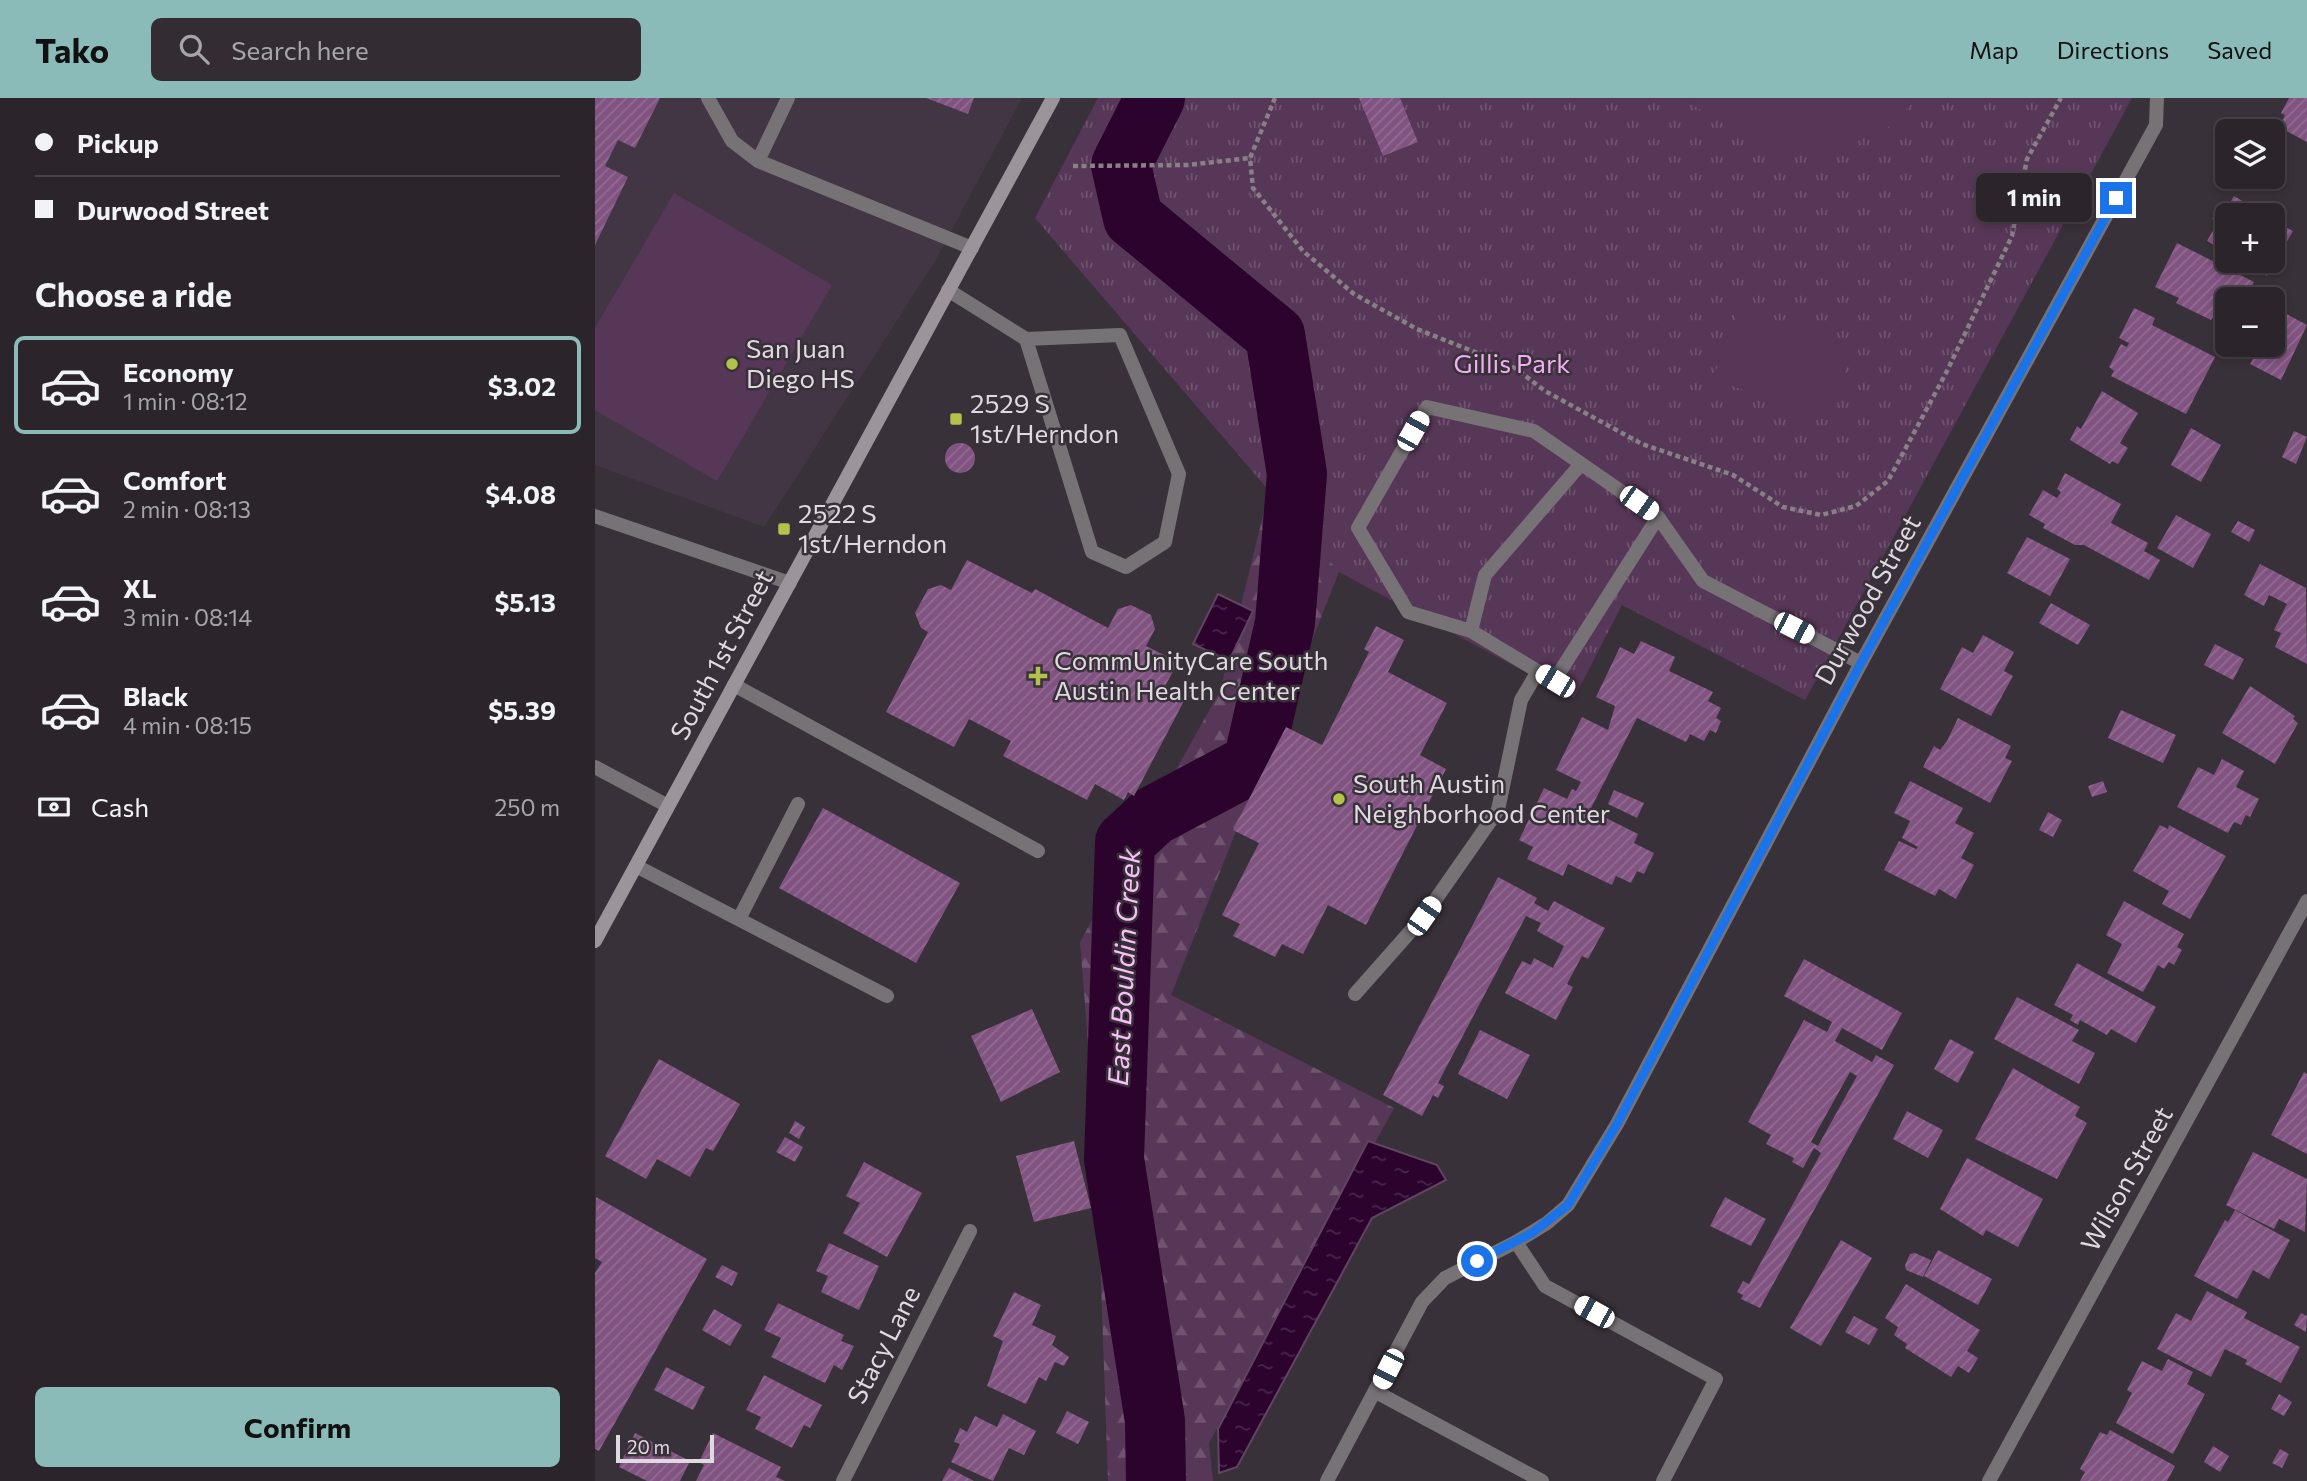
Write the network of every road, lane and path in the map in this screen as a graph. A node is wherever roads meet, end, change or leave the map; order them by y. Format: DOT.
graph roads {
  1 [pos="708,98"];
  2 [pos="788,98"];
  3 [pos="1053,98"];
  4 [pos="1275,98"];
  5 [pos="2061,98"];
  6 [pos="2157,98"];
  7 [pos="1249,158"];
  8 [pos="758,161"];
  9 [pos="1073,166"];
  10 [pos="972,248"];
  11 [pos="949,290"];
  12 [pos="1027,339"];
  13 [pos="1581,464"];
  14 [pos="595,516"];
  15 [pos="1658,517"];
  16 [pos="790,583"];
  17 [pos="1471,631"];
  18 [pos="1861,663"];
  19 [pos="1538,671"];
  20 [pos="734,685"];
  21 [pos="595,767"];
  22 [pos="798,804"];
  23 [pos="668,806"];
  24 [pos="1038,851"];
  25 [pos="636,866"];
  26 [pos="2307,901"];
  27 [pos="739,919"];
  28 [pos="595,941"];
  29 [pos="1355,994"];
  30 [pos="887,996"];
  31 [pos="970,1231"];
  32 [pos="1516,1242"];
  33 [pos="1376,1392"];
  34 [pos="843,1481"];
  35 [pos="1327,1481"];
  36 [pos="1542,1481"];
  37 [pos="1663,1481"];
  38 [pos="1989,1481"];
  1 -- 8 [label="street"];
  2 -- 8 [label="street"];
  3 -- 10 [label="main road, South 1st Street"];
  4 -- 7 [label="path"];
  5 -- 7 [label="path"];
  6 -- 18 [label="street, Durwood Street"];
  7 -- 9 [label="path"];
  8 -- 10 [label="street"];
  10 -- 11 [label="main road, South 1st Street"];
  11 -- 12 [label="street"];
  11 -- 16 [label="main road, South 1st Street"];
  12 -- 12 [label="street"];
  13 -- 15 [label="street"];
  13 -- 17 [label="street"];
  13 -- 17 [label="street"];
  14 -- 16 [label="street"];
  15 -- 18 [label="street"];
  15 -- 19 [label="street"];
  16 -- 20 [label="main road, South 1st Street"];
  17 -- 19 [label="street"];
  18 -- 32 [label="street, Durwood Street"];
  19 -- 29 [label="street"];
  20 -- 23 [label="main road, South 1st Street"];
  20 -- 24 [label="street"];
  21 -- 23 [label="street"];
  22 -- 27 [label="street"];
  23 -- 25 [label="main road, South 1st Street"];
  25 -- 27 [label="street"];
  25 -- 28 [label="main road, South 1st Street"];
  26 -- 38 [label="street, Wilson Street"];
  27 -- 30 [label="street"];
  31 -- 34 [label="street, Stacy Lane"];
  32 -- 33 [label="street, Durwood Street"];
  32 -- 37 [label="street"];
  33 -- 35 [label="street, Durwood Street"];
  33 -- 36 [label="street"];
}
